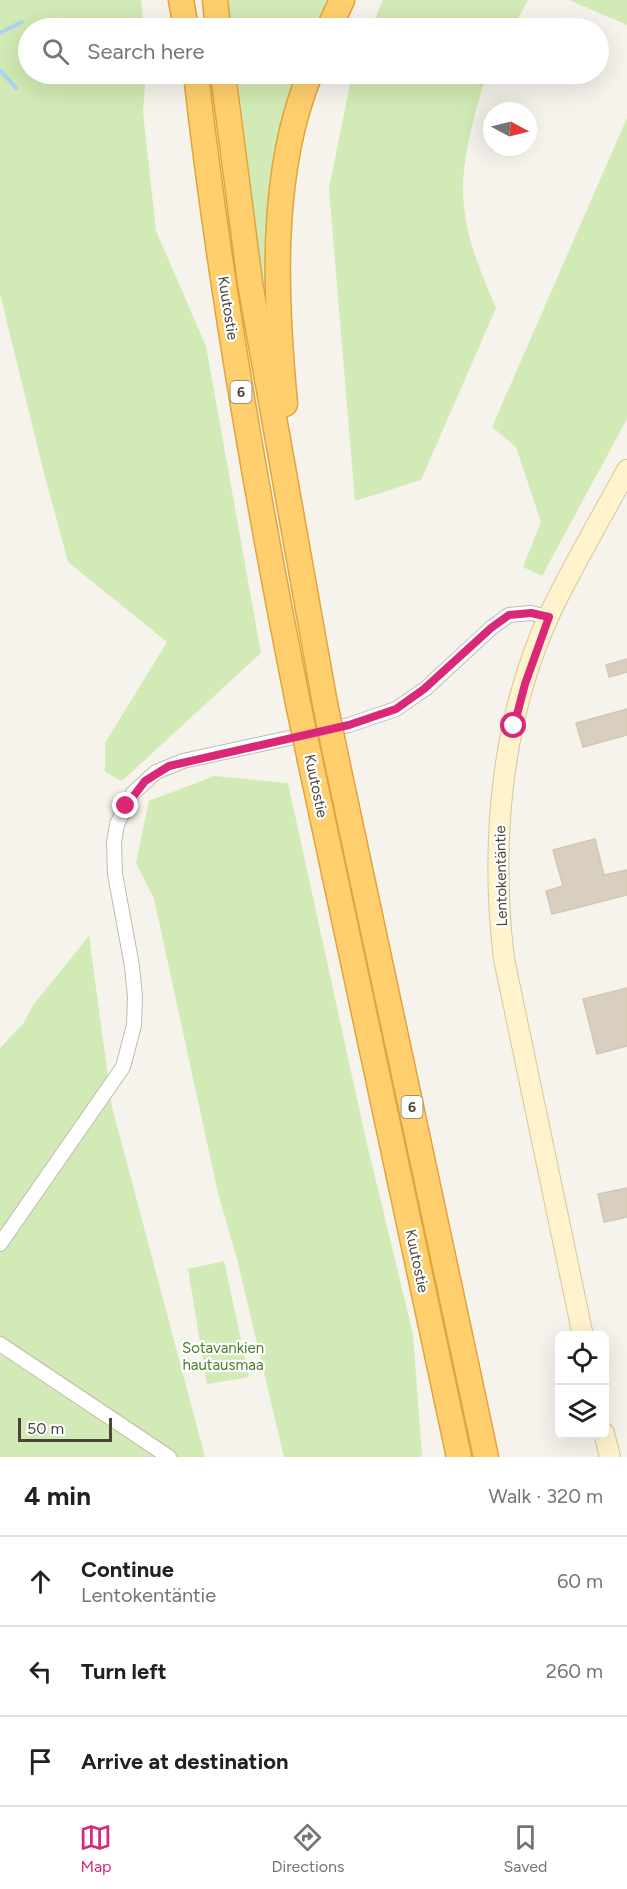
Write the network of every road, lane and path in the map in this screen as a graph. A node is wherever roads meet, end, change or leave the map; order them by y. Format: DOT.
graph roads {
  1 [pos="181,0"];
  2 [pos="188,0"];
  3 [pos="215,0"];
  4 [pos="342,0"];
  5 [pos="184,18"];
  6 [pos="190,18"];
  7 [pos="217,18"];
  8 [pos="334,18"];
  9 [pos="196,84"];
  10 [pos="224,84"];
  11 [pos="307,84"];
  12 [pos="627,470"];
  13 [pos="549,617"];
  14 [pos="325,704"];
  15 [pos="0,1244"];
  16 [pos="582,1331"];
  17 [pos="0,1344"];
  18 [pos="606,1439"];
  19 [pos="169,1457"];
  20 [pos="459,1457"];
  21 [pos="486,1457"];
  22 [pos="610,1457"];
  1 -- 5 [label="highway"];
  2 -- 6 [label="highway"];
  3 -- 7 [label="highway"];
  4 -- 8 [label="highway"];
  9 -- 20 [label="highway, Kuutostie / 6, bridge"];
  10 -- 14 [label="highway, Kuutostie / 6"];
  11 -- 14 [label="highway"];
  12 -- 13 [label="street, Lentokentäntie"];
  13 -- 15 [label="street"];
  13 -- 16 [label="street, Lentokentäntie"];
  14 -- 21 [label="highway, Kuutostie / 6, bridge"];
  17 -- 19 [label="street"];
  18 -- 22 [label="street"];
}
